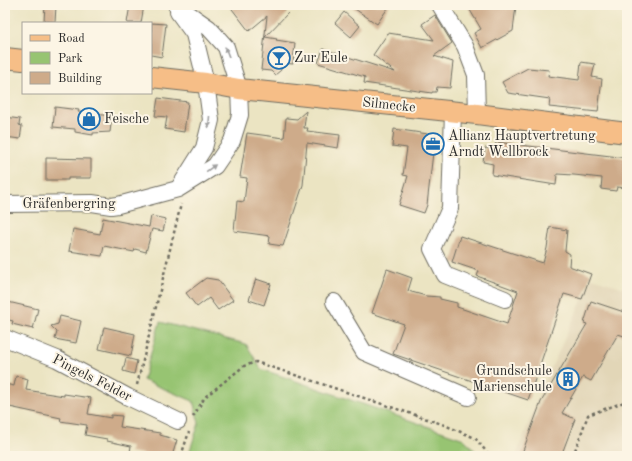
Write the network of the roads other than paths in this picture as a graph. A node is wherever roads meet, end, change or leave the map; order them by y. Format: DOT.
graph roads {
  1 [pos="175,5"];
  2 [pos="440,5"];
  3 [pos="5,58"];
  4 [pos="22,60"];
  5 [pos="152,77"];
  6 [pos="206,83"];
  7 [pos="239,89"];
  8 [pos="452,111"];
  9 [pos="477,114"];
  10 [pos="627,133"];
  11 [pos="178,189"];
  12 [pos="5,204"];
  13 [pos="505,299"];
  14 [pos="334,302"];
  15 [pos="5,338"];
  16 [pos="468,397"];
  17 [pos="185,421"];
  1 -- 6 [label="street"];
  7 -- 1 [label="street, Gräfenbergring, one-way"];
  2 -- 9 [label="street"];
  3 -- 4 [label="main road"];
  5 -- 6 [label="main road, Silmecke"];
  6 -- 7 [label="main road, Silmecke"];
  6 -- 11 [label="street, one-way"];
  7 -- 8 [label="main road, Silmecke"];
  11 -- 7 [label="street, Gräfenbergring, one-way"];
  8 -- 9 [label="main road, Silmecke"];
  8 -- 13 [label="street"];
  9 -- 10 [label="main road, Silmecke"];
  11 -- 12 [label="street, Gräfenbergring"];
  14 -- 16 [label="street"];
  15 -- 17 [label="street, Pingels Felder"];
}
